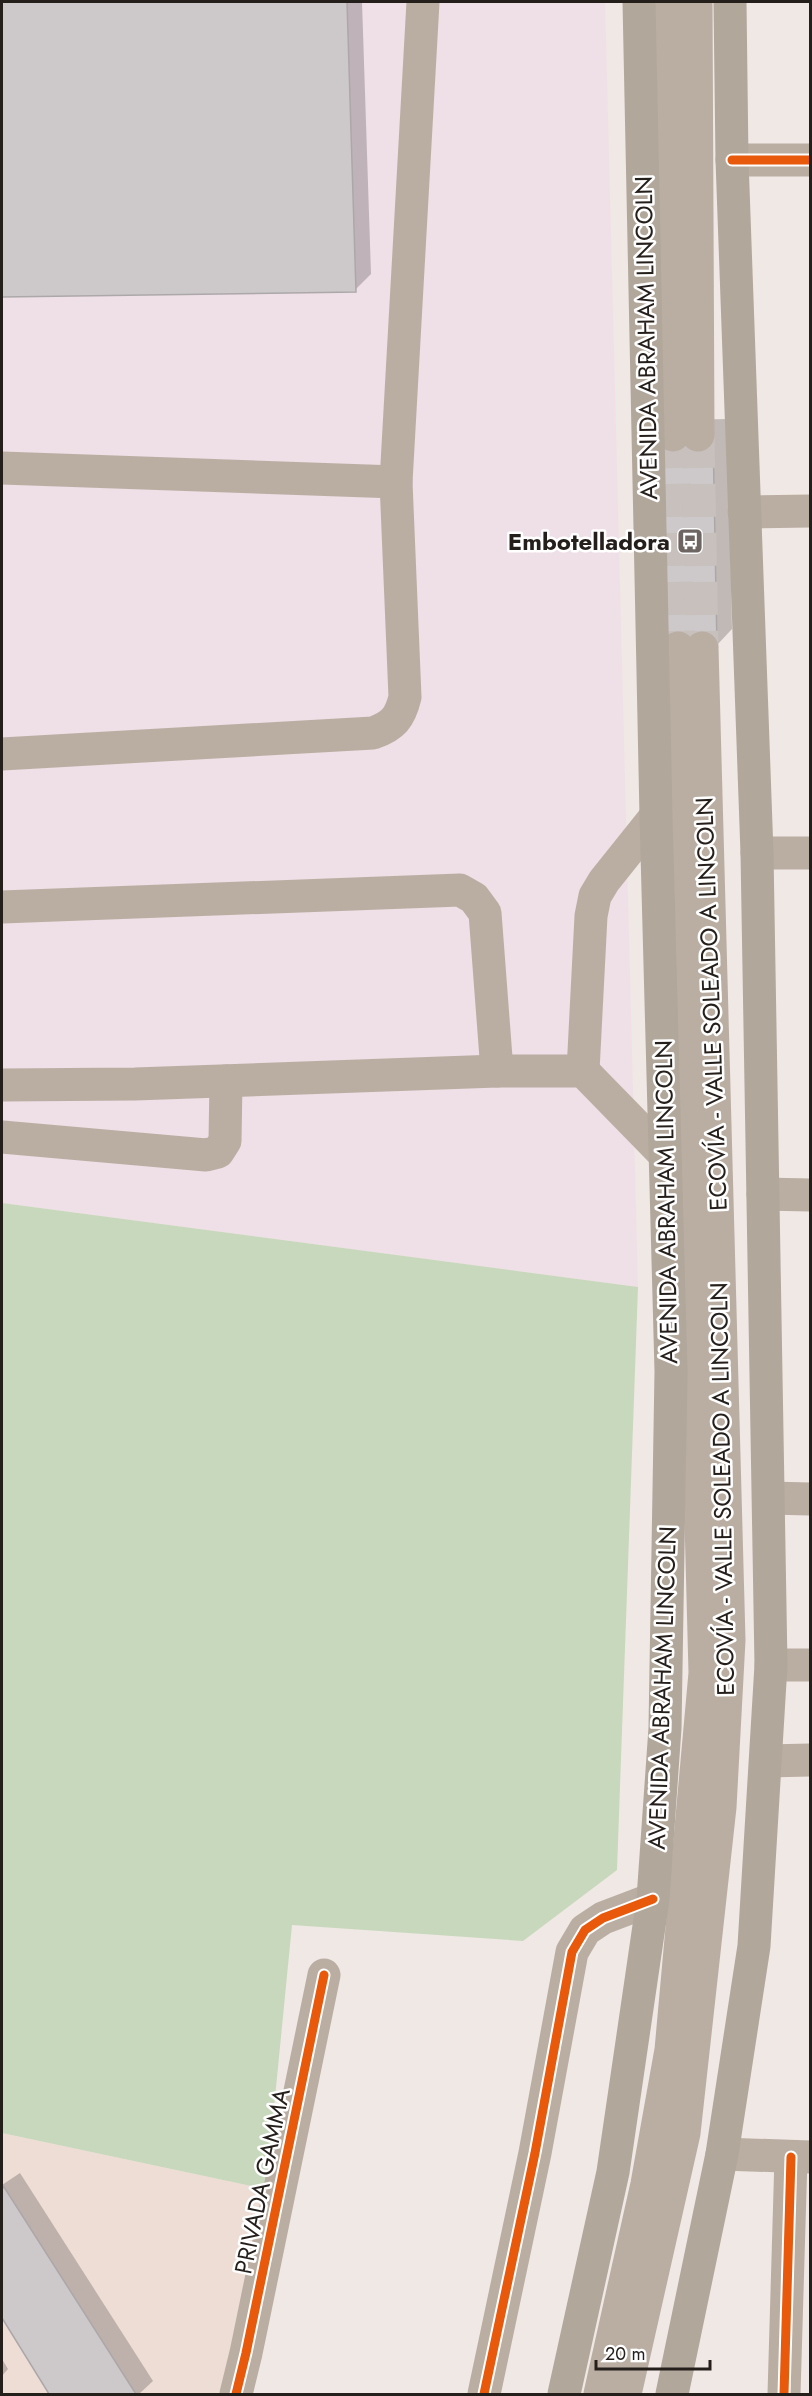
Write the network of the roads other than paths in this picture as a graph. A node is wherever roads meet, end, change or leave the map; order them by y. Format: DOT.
graph roads {
  1 [pos="423,2"];
  2 [pos="639,2"];
  3 [pos="664,2"];
  4 [pos="696,2"];
  5 [pos="730,2"];
  6 [pos="732,160"];
  7 [pos="810,160"];
  8 [pos="2,468"];
  9 [pos="396,482"];
  10 [pos="810,510"];
  11 [pos="744,512"];
  12 [pos="2,754"];
  13 [pos="656,816"];
  14 [pos="757,853"];
  15 [pos="810,853"];
  16 [pos="2,907"];
  17 [pos="497,1071"];
  18 [pos="583,1071"];
  19 [pos="226,1081"];
  20 [pos="2,1085"];
  21 [pos="2,1137"];
  22 [pos="666,1156"];
  23 [pos="763,1194"];
  24 [pos="810,1195"];
  25 [pos="769,1498"];
  26 [pos="810,1499"];
  27 [pos="771,1665"];
  28 [pos="810,1665"];
  29 [pos="810,1760"];
  30 [pos="766,1761"];
  31 [pos="653,1899"];
  32 [pos="324,1975"];
  33 [pos="722,2154"];
  34 [pos="801,2157"];
  35 [pos="236,2394"];
  36 [pos="484,2394"];
  37 [pos="564,2394"];
  38 [pos="600,2394"];
  39 [pos="625,2394"];
  40 [pos="672,2394"];
  41 [pos="784,2394"];
  1 -- 9 [label="street"];
  2 -- 13 [label="main road, AVENIDA ABRAHAM LINCOLN"];
  3 -- 4 [label="street"];
  5 -- 6 [label="main road"];
  6 -- 7 [label="street"];
  6 -- 11 [label="main road"];
  8 -- 9 [label="street"];
  9 -- 12 [label="street"];
  10 -- 11 [label="street"];
  11 -- 14 [label="main road"];
  13 -- 18 [label="street"];
  13 -- 22 [label="main road, AVENIDA ABRAHAM LINCOLN"];
  14 -- 15 [label="street"];
  14 -- 23 [label="main road"];
  16 -- 17 [label="street"];
  17 -- 18 [label="street"];
  17 -- 19 [label="street"];
  18 -- 22 [label="street"];
  19 -- 20 [label="street"];
  19 -- 21 [label="street"];
  22 -- 31 [label="main road, AVENIDA ABRAHAM LINCOLN"];
  23 -- 24 [label="street"];
  23 -- 25 [label="main road"];
  25 -- 26 [label="street"];
  25 -- 27 [label="main road"];
  27 -- 28 [label="street"];
  27 -- 30 [label="main road"];
  29 -- 30 [label="street"];
  30 -- 33 [label="main road"];
  31 -- 36 [label="street"];
  31 -- 37 [label="main road, AVENIDA ABRAHAM LINCOLN"];
  32 -- 35 [label="street, PRIVADA GAMMA"];
  33 -- 34 [label="street"];
  33 -- 40 [label="main road"];
  34 -- 41 [label="street"];
  38 -- 39 [label="street, ECOVÍA - VALLE SOLEADO A LINCOLN"];
}
